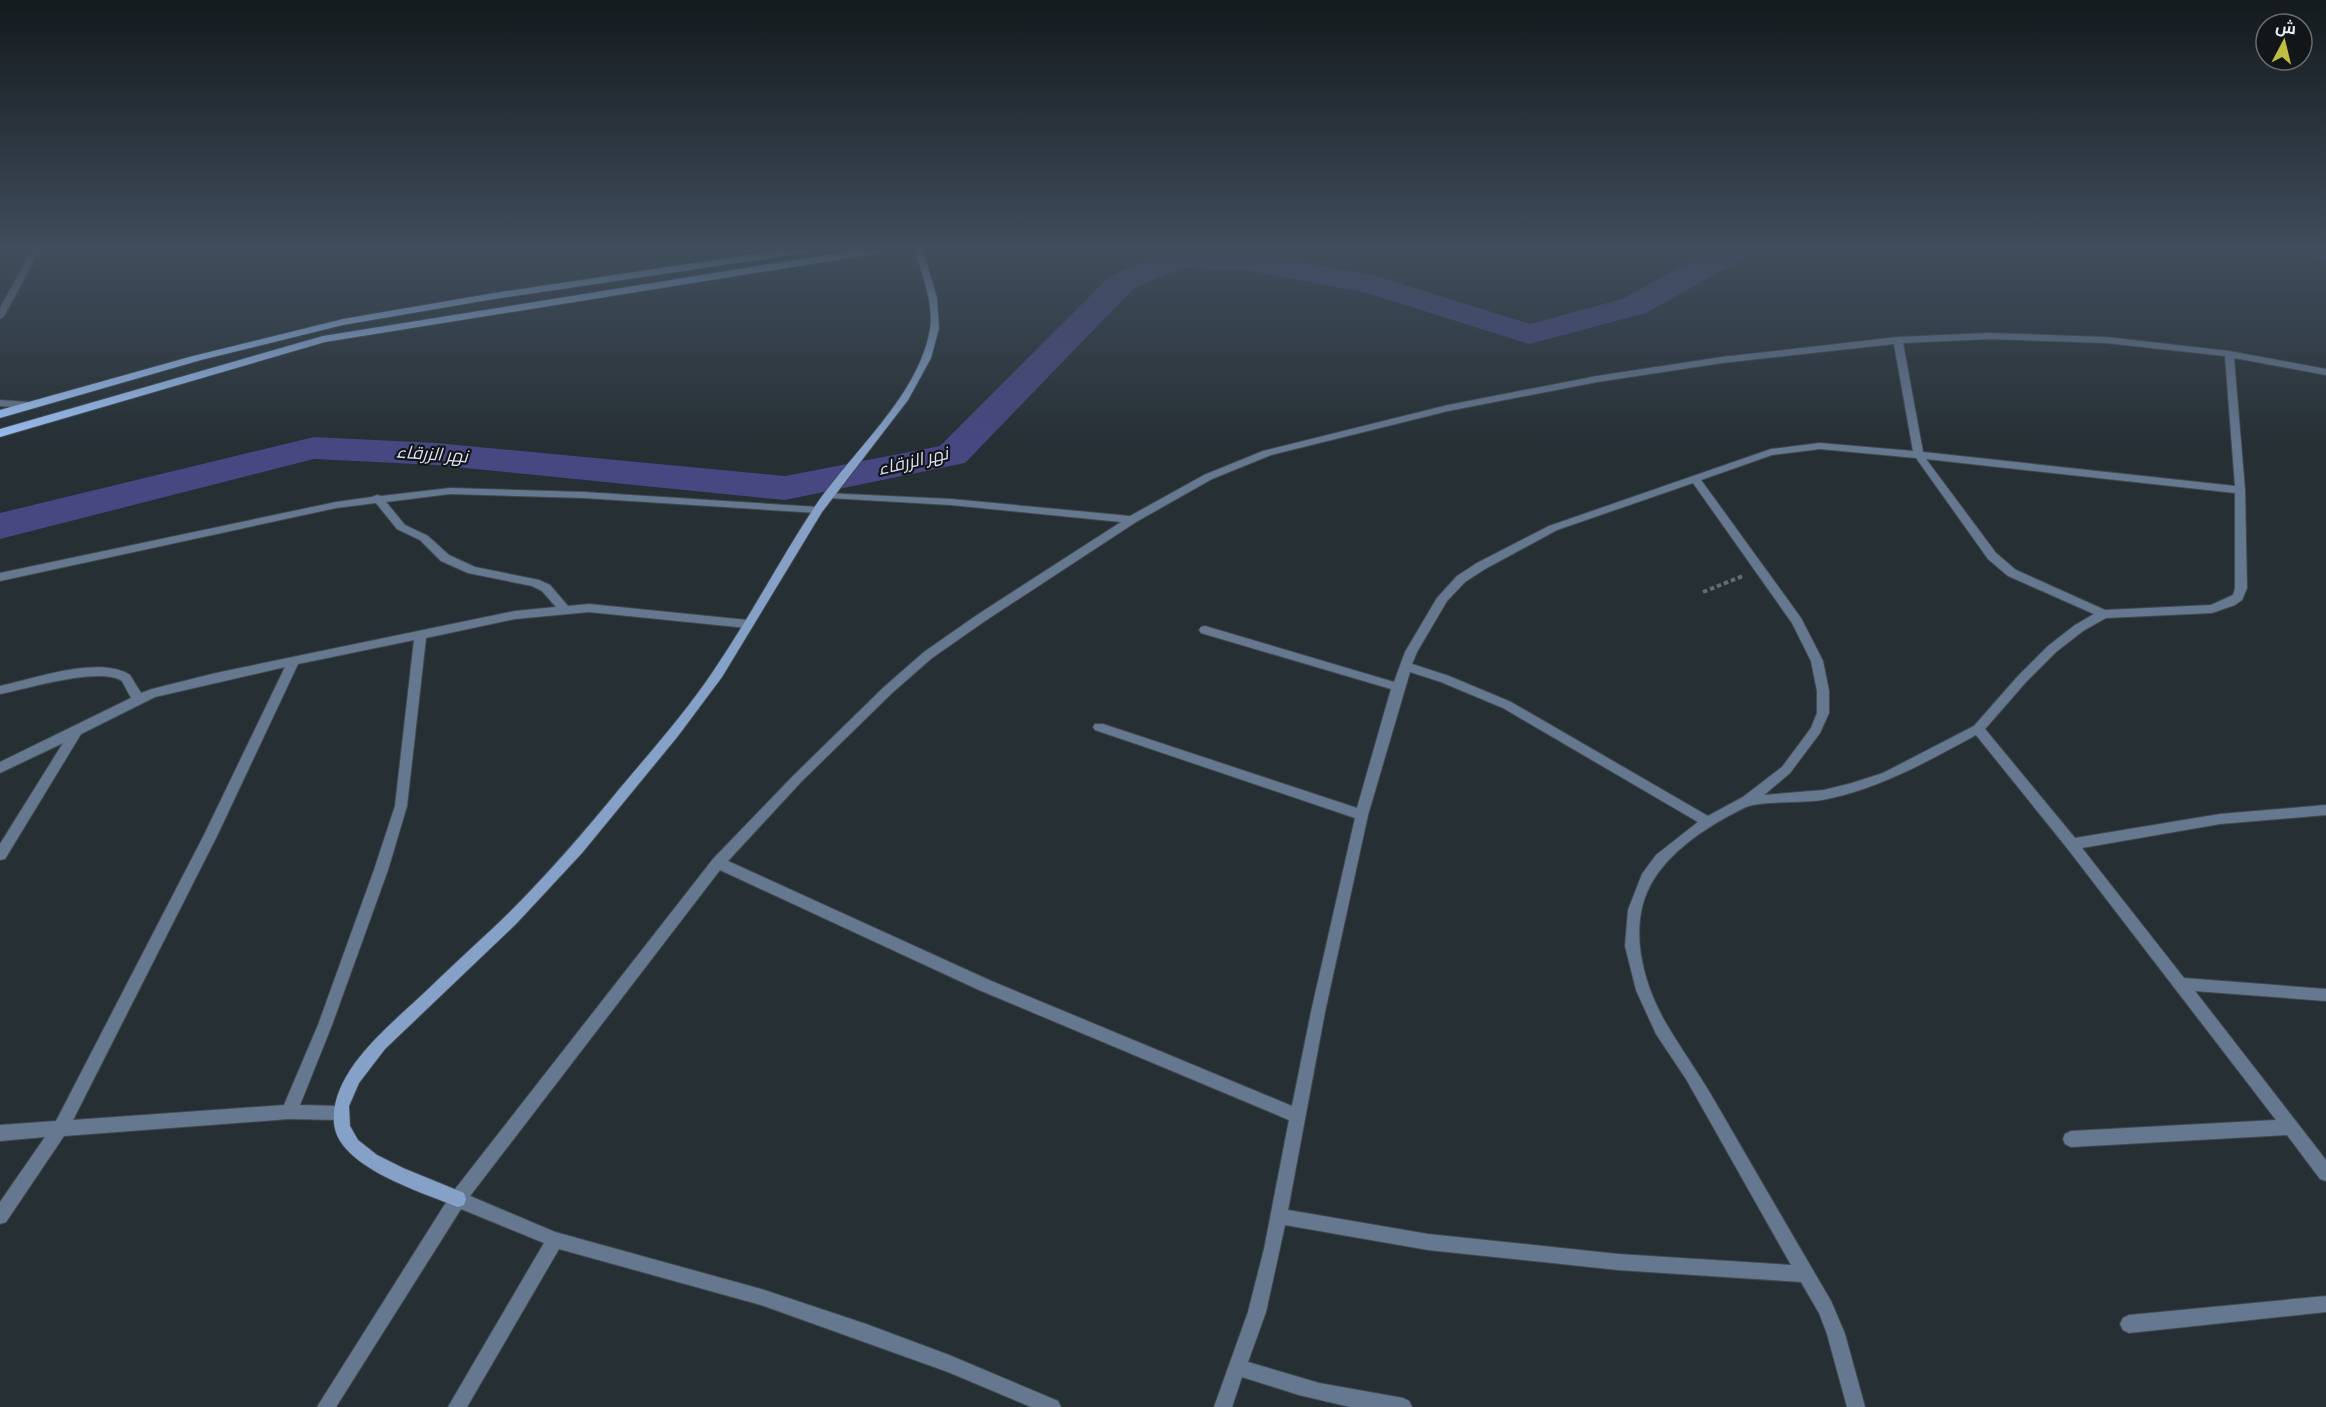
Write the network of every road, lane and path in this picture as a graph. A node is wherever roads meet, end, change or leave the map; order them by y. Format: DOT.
graph roads {
  1 [pos="373,316"];
  2 [pos="453,316"];
  3 [pos="934,316"];
  4 [pos="1898,340"];
  5 [pos="2229,354"];
  6 [pos="197,358"];
  7 [pos="2326,372"];
  8 [pos="201,375"];
  9 [pos="0,403"];
  10 [pos="28,405"];
  11 [pos="0,414"];
  12 [pos="0,433"];
  13 [pos="1918,454"];
  14 [pos="1695,479"];
  15 [pos="2240,490"];
  16 [pos="829,495"];
  17 [pos="377,498"];
  18 [pos="818,510"];
  19 [pos="1132,520"];
  20 [pos="1760,569"];
  21 [pos="0,578"];
  22 [pos="1703,592"];
  23 [pos="564,609"];
  24 [pos="2104,614"];
  25 [pos="747,624"];
  26 [pos="1205,630"];
  27 [pos="420,636"];
  28 [pos="294,661"];
  29 [pos="1406,666"];
  30 [pos="1398,687"];
  31 [pos="0,690"];
  32 [pos="138,699"];
  33 [pos="1099,727"];
  34 [pos="1978,729"];
  35 [pos="76,732"];
  36 [pos="0,768"];
  37 [pos="1747,801"];
  38 [pos="2326,810"];
  39 [pos="1362,815"];
  40 [pos="1708,822"];
  41 [pos="2072,844"];
  42 [pos="0,855"];
  43 [pos="718,863"];
  44 [pos="2180,984"];
  45 [pos="2326,995"];
  46 [pos="289,1112"];
  47 [pos="340,1113"];
  48 [pos="1297,1116"];
  49 [pos="2290,1126"];
  50 [pos="60,1129"];
  51 [pos="0,1133"];
  52 [pos="2071,1139"];
  53 [pos="2326,1173"];
  54 [pos="458,1199"];
  55 [pos="0,1216"];
  56 [pos="1278,1216"];
  57 [pos="555,1240"];
  58 [pos="1807,1274"];
  59 [pos="2326,1304"];
  60 [pos="2130,1324"];
  61 [pos="1238,1367"];
  62 [pos="327,1407"];
  63 [pos="457,1407"];
  64 [pos="1052,1407"];
  65 [pos="1223,1407"];
  66 [pos="1403,1407"];
  67 [pos="1856,1407"];
  1 -- 6 [label="main road"];
  2 -- 8 [label="main road"];
  3 -- 16 [label="street"];
  4 -- 5 [label="street"];
  4 -- 13 [label="street"];
  4 -- 19 [label="street"];
  5 -- 7 [label="street"];
  5 -- 15 [label="street"];
  6 -- 8 [label="main road"];
  6 -- 10 [label="main road"];
  8 -- 12 [label="main road"];
  9 -- 10 [label="street"];
  10 -- 11 [label="main road"];
  13 -- 14 [label="street"];
  13 -- 15 [label="street"];
  13 -- 24 [label="street"];
  14 -- 20 [label="street"];
  14 -- 29 [label="street"];
  15 -- 24 [label="street"];
  16 -- 18 [label="street"];
  16 -- 19 [label="street"];
  17 -- 18 [label="street"];
  17 -- 21 [label="street"];
  17 -- 23 [label="street"];
  18 -- 25 [label="street"];
  19 -- 43 [label="street"];
  20 -- 22 [label="path"];
  20 -- 37 [label="street"];
  23 -- 25 [label="street"];
  23 -- 27 [label="street"];
  24 -- 34 [label="street"];
  25 -- 47 [label="street"];
  26 -- 30 [label="street"];
  27 -- 28 [label="street"];
  27 -- 46 [label="street"];
  28 -- 32 [label="street"];
  28 -- 50 [label="street"];
  29 -- 30 [label="street"];
  29 -- 40 [label="street"];
  30 -- 39 [label="street"];
  31 -- 32 [label="street"];
  32 -- 35 [label="street"];
  33 -- 39 [label="street"];
  34 -- 37 [label="street"];
  34 -- 41 [label="street"];
  35 -- 36 [label="street"];
  35 -- 42 [label="street"];
  37 -- 40 [label="street"];
  38 -- 41 [label="street"];
  39 -- 48 [label="street"];
  40 -- 58 [label="street"];
  41 -- 44 [label="street"];
  43 -- 48 [label="street"];
  43 -- 54 [label="street"];
  44 -- 45 [label="street"];
  44 -- 49 [label="street"];
  46 -- 47 [label="street"];
  46 -- 50 [label="street"];
  47 -- 54 [label="street"];
  48 -- 56 [label="street"];
  49 -- 52 [label="street"];
  49 -- 53 [label="street"];
  50 -- 51 [label="street"];
  50 -- 55 [label="street"];
  54 -- 57 [label="street"];
  54 -- 62 [label="street"];
  56 -- 58 [label="street"];
  56 -- 61 [label="street"];
  57 -- 63 [label="street"];
  57 -- 64 [label="street"];
  58 -- 67 [label="street"];
  59 -- 60 [label="street"];
  61 -- 65 [label="street"];
  61 -- 66 [label="street"];
}
